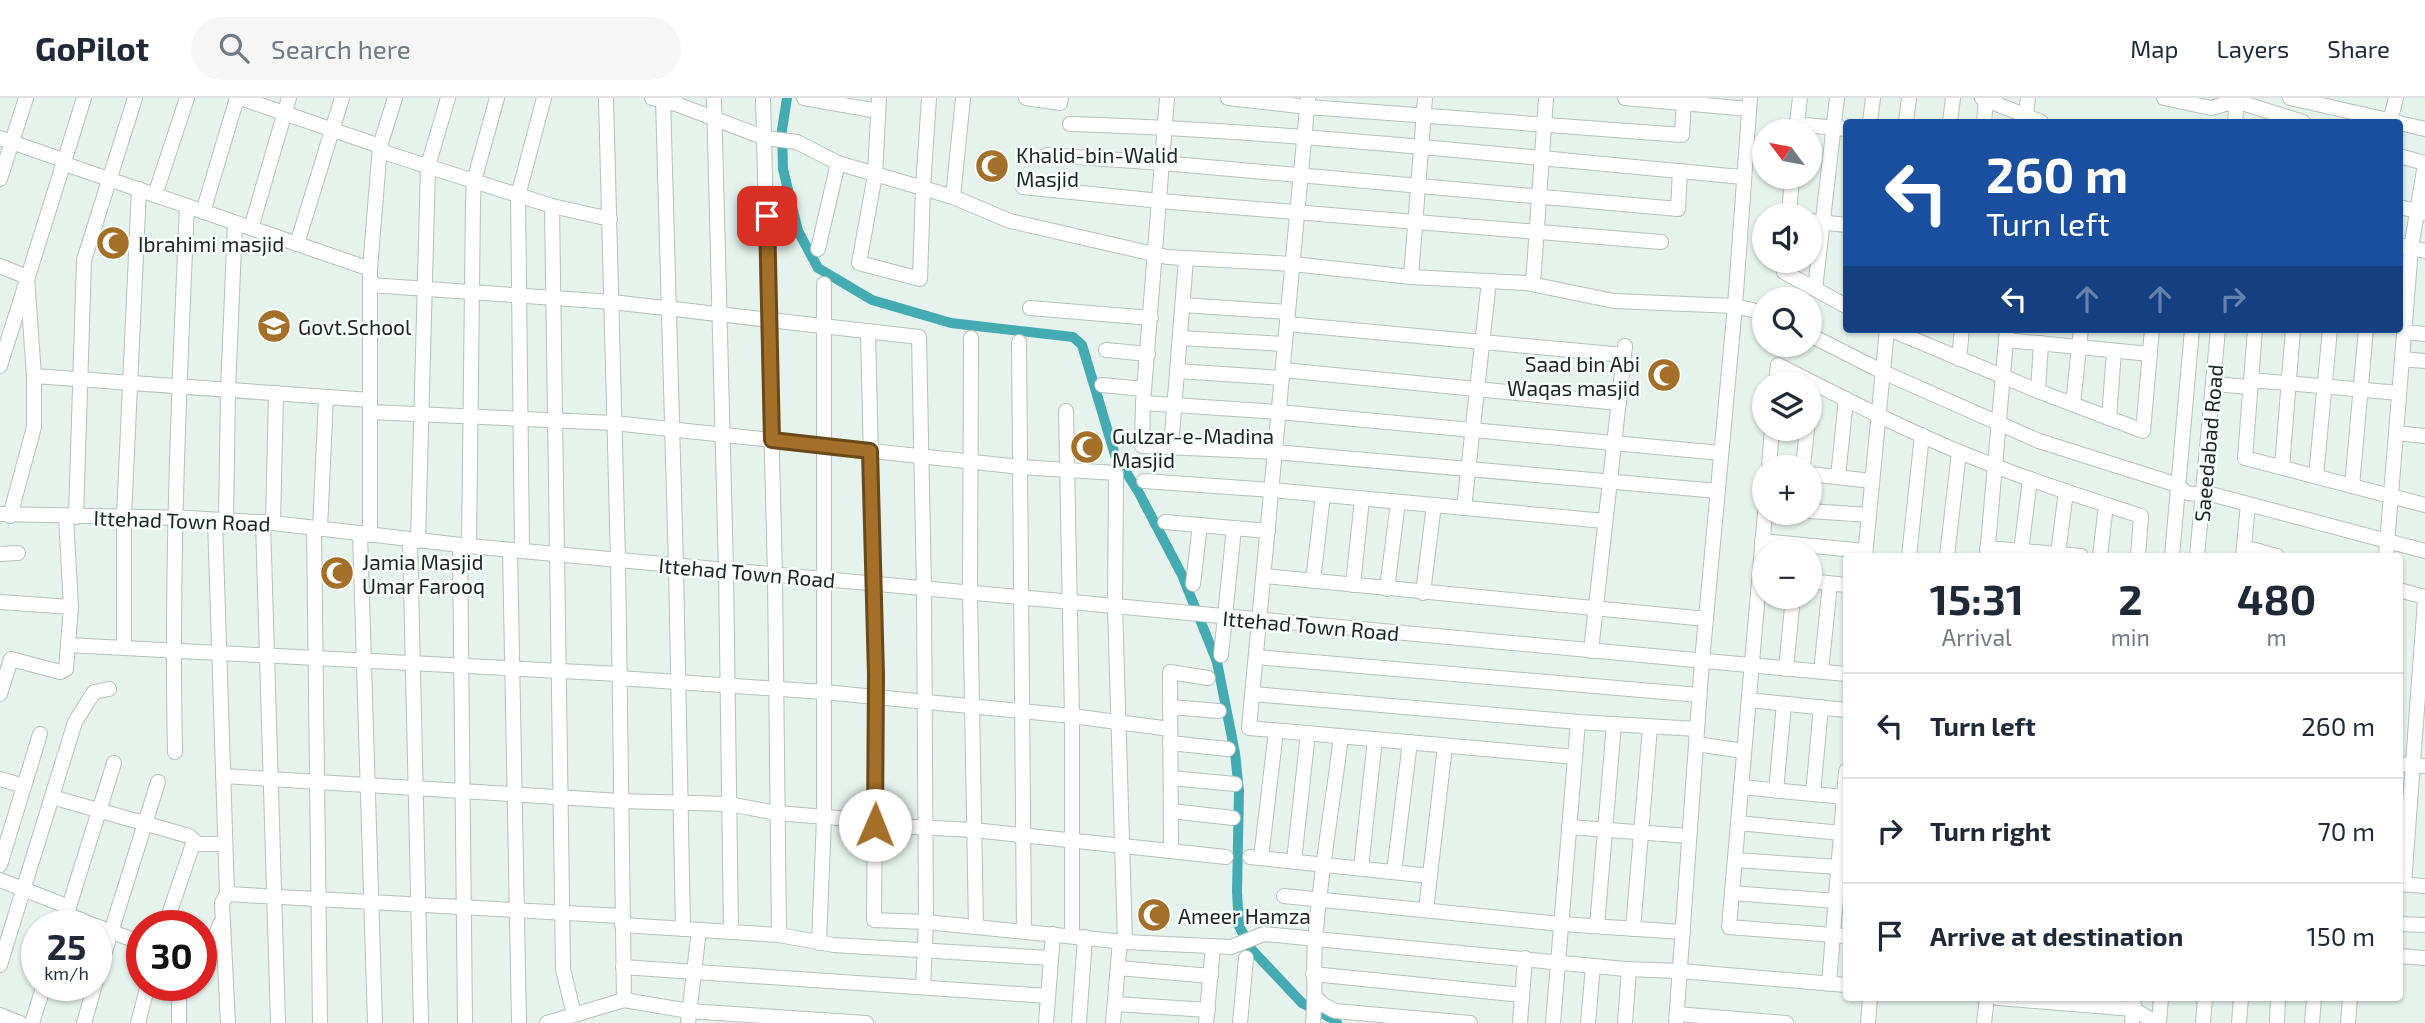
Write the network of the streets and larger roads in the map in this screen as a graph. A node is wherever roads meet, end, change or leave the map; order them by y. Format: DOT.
graph roads {
  1 [pos="26,98"];
  2 [pos="83,98"];
  3 [pos="135,98"];
  4 [pos="187,98"];
  5 [pos="239,98"];
  6 [pos="289,98"];
  7 [pos="342,98"];
  8 [pos="394,98"];
  9 [pos="448,98"];
  10 [pos="497,98"];
  11 [pos="544,98"];
  12 [pos="606,98"];
  13 [pos="714,98"];
  14 [pos="763,98"];
  15 [pos="804,98"];
  16 [pos="929,98"];
  17 [pos="963,98"];
  18 [pos="1026,98"];
  19 [pos="1061,98"];
  20 [pos="1167,98"];
  21 [pos="1228,98"];
  22 [pos="1425,98"];
  23 [pos="1546,98"];
  24 [pos="1625,98"];
  25 [pos="1800,98"];
  26 [pos="1837,98"];
  27 [pos="1873,98"];
  28 [pos="1909,98"];
  29 [pos="1953,98"];
  30 [pos="2028,98"];
  31 [pos="2164,98"];
  32 [pos="2290,98"];
  33 [pos="2360,98"];
  34 [pos="2396,98"];
  35 [pos="660,99"];
  36 [pos="1650,99"];
  37 [pos="1984,99"];
  38 [pos="2237,100"];
  39 [pos="1684,101"];
  40 [pos="1308,102"];
  41 [pos="2324,102"];
  42 [pos="1749,104"];
  43 [pos="879,105"];
  44 [pos="2356,113"];
  45 [pos="284,114"];
  46 [pos="2210,115"];
  47 [pos="1424,116"];
  48 [pos="715,119"];
  49 [pos="1797,119"];
  50 [pos="1870,119"];
  51 [pos="1906,119"];
  52 [pos="1950,119"];
  53 [pos="1984,119"];
  54 [pos="2024,119"];
  55 [pos="2026,119"];
  56 [pos="2235,119"];
  57 [pos="2294,119"];
  58 [pos="2382,119"];
  59 [pos="2395,119"];
  60 [pos="1070,124"];
  61 [pos="2403,124"];
  62 [pos="1544,125"];
  63 [pos="1165,127"];
  64 [pos="1839,128"];
  65 [pos="2425,129"];
  66 [pos="331,130"];
  67 [pos="1305,138"];
  68 [pos="772,139"];
  69 [pos="6,140"];
  70 [pos="380,148"];
  71 [pos="1421,148"];
  72 [pos="1047,155"];
  73 [pos="2403,157"];
  74 [pos="1542,159"];
  75 [pos="62,161"];
  76 [pos="838,163"];
  77 [pos="1163,163"];
  78 [pos="2425,163"];
  79 [pos="428,166"];
  80 [pos="1680,171"];
  81 [pos="875,175"];
  82 [pos="1301,176"];
  83 [pos="1744,177"];
  84 [pos="0,179"];
  85 [pos="110,179"];
  86 [pos="474,181"];
  87 [pos="1418,186"];
  88 [pos="1023,187"];
  89 [pos="923,188"];
  90 [pos="139,190"];
  91 [pos="155,195"];
  92 [pos="518,195"];
  93 [pos="953,197"];
  94 [pos="1539,197"];
  95 [pos="1160,201"];
  96 [pos="1820,203"];
  97 [pos="187,206"];
  98 [pos="552,206"];
  99 [pos="2403,208"];
  100 [pos="1298,211"];
  101 [pos="203,212"];
  102 [pos="2421,212"];
  103 [pos="610,219"];
  104 [pos="1416,221"];
  105 [pos="1822,222"];
  106 [pos="235,223"];
  107 [pos="1843,225"];
  108 [pos="251,228"];
  109 [pos="1537,232"];
  110 [pos="1661,242"];
  111 [pos="298,244"];
  112 [pos="2412,248"];
  113 [pos="818,249"];
  114 [pos="1156,255"];
  115 [pos="1186,259"];
  116 [pos="1293,264"];
  117 [pos="0,267"];
  118 [pos="370,269"];
  119 [pos="1786,273"];
  120 [pos="2404,274"];
  121 [pos="27,276"];
  122 [pos="1411,276"];
  123 [pos="1489,281"];
  124 [pos="824,284"];
  125 [pos="1534,284"];
  126 [pos="370,285"];
  127 [pos="1811,287"];
  128 [pos="425,289"];
  129 [pos="472,292"];
  130 [pos="1822,293"];
  131 [pos="520,295"];
  132 [pos="554,298"];
  133 [pos="612,302"];
  134 [pos="1843,304"];
  135 [pos="1183,305"];
  136 [pos="1735,306"];
  137 [pos="1030,307"];
  138 [pos="669,308"];
  139 [pos="1752,310"];
  140 [pos="720,314"];
  141 [pos="1151,318"];
  142 [pos="1288,318"];
  143 [pos="769,320"];
  144 [pos="825,326"];
  145 [pos="868,331"];
  146 [pos="2404,332"];
  147 [pos="1888,333"];
  148 [pos="1898,333"];
  149 [pos="1928,333"];
  150 [pos="1962,333"];
  151 [pos="2081,333"];
  152 [pos="2152,333"];
  153 [pos="2192,333"];
  154 [pos="2218,333"];
  155 [pos="2255,333"];
  156 [pos="2293,333"];
  157 [pos="2330,333"];
  158 [pos="2366,333"];
  159 [pos="2425,334"];
  160 [pos="2006,335"];
  161 [pos="971,338"];
  162 [pos="1180,338"];
  163 [pos="1822,341"];
  164 [pos="1018,342"];
  165 [pos="1482,342"];
  166 [pos="1285,344"];
  167 [pos="2041,344"];
  168 [pos="1926,345"];
  169 [pos="2079,347"];
  170 [pos="1106,350"];
  171 [pos="2114,351"];
  172 [pos="1148,354"];
  173 [pos="2150,354"];
  174 [pos="1959,359"];
  175 [pos="2402,359"];
  176 [pos="2425,361"];
  177 [pos="0,366"];
  178 [pos="1177,371"];
  179 [pos="1777,371"];
  180 [pos="1790,371"];
  181 [pos="1883,372"];
  182 [pos="1282,374"];
  183 [pos="34,376"];
  184 [pos="2003,376"];
  185 [pos="81,379"];
  186 [pos="130,383"];
  187 [pos="2289,383"];
  188 [pos="2213,384"];
  189 [pos="2251,384"];
  190 [pos="1102,385"];
  191 [pos="179,386"];
  192 [pos="2325,386"];
  193 [pos="1822,387"];
  194 [pos="1477,389"];
  195 [pos="2360,389"];
  196 [pos="228,390"];
  197 [pos="2038,391"];
  198 [pos="275,393"];
  199 [pos="2399,393"];
  200 [pos="1144,396"];
  201 [pos="326,397"];
  202 [pos="1846,399"];
  203 [pos="1619,404"];
  204 [pos="2074,404"];
  205 [pos="1174,405"];
  206 [pos="370,406"];
  207 [pos="1066,411"];
  208 [pos="1279,412"];
  209 [pos="421,414"];
  210 [pos="472,416"];
  211 [pos="1879,416"];
  212 [pos="2109,418"];
  213 [pos="521,419"];
  214 [pos="555,420"];
  215 [pos="614,423"];
  216 [pos="1998,423"];
  217 [pos="672,429"];
  218 [pos="1473,430"];
  219 [pos="2396,433"];
  220 [pos="723,435"];
  221 [pos="1922,435"];
  222 [pos="2425,436"];
  223 [pos="772,440"];
  224 [pos="1614,443"];
  225 [pos="825,446"];
  226 [pos="1171,447"];
  227 [pos="870,451"];
  228 [pos="1275,452"];
  229 [pos="1959,452"];
  230 [pos="1721,453"];
  231 [pos="921,456"];
  232 [pos="971,462"];
  233 [pos="1995,466"];
  234 [pos="1020,467"];
  235 [pos="2282,467"];
  236 [pos="1469,469"];
  237 [pos="1066,470"];
  238 [pos="1822,475"];
  239 [pos="1838,477"];
  240 [pos="2316,477"];
  241 [pos="2030,479"];
  242 [pos="1144,481"];
  243 [pos="1610,481"];
  244 [pos="1872,481"];
  245 [pos="2178,485"];
  246 [pos="2352,486"];
  247 [pos="1272,490"];
  248 [pos="1718,491"];
  249 [pos="2066,491"];
  250 [pos="2203,492"];
  251 [pos="1323,495"];
  252 [pos="2392,496"];
  253 [pos="1363,499"];
  254 [pos="1398,502"];
  255 [pos="1434,505"];
  256 [pos="2106,505"];
  257 [pos="2248,505"];
  258 [pos="2425,505"];
  259 [pos="1464,508"];
  260 [pos="1822,512"];
  261 [pos="5,515"];
  262 [pos="1869,516"];
  263 [pos="71,517"];
  264 [pos="124,517"];
  265 [pos="174,518"];
  266 [pos="220,520"];
  267 [pos="1605,521"];
  268 [pos="267,522"];
  269 [pos="1165,522"];
  270 [pos="1200,525"];
  271 [pos="317,528"];
  272 [pos="1234,528"];
  273 [pos="1268,531"];
  274 [pos="365,535"];
  275 [pos="414,540"];
  276 [pos="2387,541"];
  277 [pos="465,546"];
  278 [pos="1822,549"];
  279 [pos="516,551"];
  280 [pos="2021,551"];
  281 [pos="2425,551"];
  282 [pos="1987,552"];
  283 [pos="2244,552"];
  284 [pos="18,553"];
  285 [pos="1857,553"];
  286 [pos="1865,553"];
  287 [pos="1909,553"];
  288 [pos="1947,553"];
  289 [pos="2046,553"];
  290 [pos="2058,553"];
  291 [pos="2100,553"];
  292 [pos="2138,553"];
  293 [pos="2172,553"];
  294 [pos="2197,553"];
  295 [pos="2386,553"];
  296 [pos="0,554"];
  297 [pos="557,555"];
  298 [pos="618,560"];
  299 [pos="676,566"];
  300 [pos="726,570"];
  301 [pos="775,575"];
  302 [pos="1264,576"];
  303 [pos="825,579"];
  304 [pos="1313,581"];
  305 [pos="1822,583"];
  306 [pos="873,584"];
  307 [pos="1193,584"];
  308 [pos="1830,584"];
  309 [pos="1353,585"];
  310 [pos="1843,585"];
  311 [pos="924,589"];
  312 [pos="1387,589"];
  313 [pos="2403,591"];
  314 [pos="970,593"];
  315 [pos="1423,593"];
  316 [pos="1022,598"];
  317 [pos="2425,599"];
  318 [pos="0,602"];
  319 [pos="1070,602"];
  320 [pos="1115,606"];
  321 [pos="71,607"];
  322 [pos="1595,609"];
  323 [pos="1758,609"];
  324 [pos="1792,609"];
  325 [pos="1222,616"];
  326 [pos="1706,619"];
  327 [pos="1260,620"];
  328 [pos="68,645"];
  329 [pos="124,648"];
  330 [pos="173,651"];
  331 [pos="1591,651"];
  332 [pos="219,653"];
  333 [pos="1222,654"];
  334 [pos="266,656"];
  335 [pos="6,657"];
  336 [pos="1256,657"];
  337 [pos="316,658"];
  338 [pos="364,661"];
  339 [pos="1702,661"];
  340 [pos="413,663"];
  341 [pos="1752,665"];
  342 [pos="462,666"];
  343 [pos="511,668"];
  344 [pos="1786,668"];
  345 [pos="559,671"];
  346 [pos="1821,672"];
  347 [pos="1843,674"];
  348 [pos="619,676"];
  349 [pos="1208,678"];
  350 [pos="678,682"];
  351 [pos="727,685"];
  352 [pos="109,689"];
  353 [pos="776,689"];
  354 [pos="824,692"];
  355 [pos="1253,694"];
  356 [pos="0,695"];
  357 [pos="1699,695"];
  358 [pos="876,697"];
  359 [pos="1749,700"];
  360 [pos="925,704"];
  361 [pos="1784,704"];
  362 [pos="1170,707"];
  363 [pos="1821,707"];
  364 [pos="972,708"];
  365 [pos="1843,710"];
  366 [pos="1023,711"];
  367 [pos="1219,711"];
  368 [pos="1072,716"];
  369 [pos="1119,722"];
  370 [pos="1578,722"];
  371 [pos="1614,724"];
  372 [pos="1650,727"];
  373 [pos="1276,731"];
  374 [pos="1308,733"];
  375 [pos="40,734"];
  376 [pos="1170,736"];
  377 [pos="1341,736"];
  378 [pos="1696,737"];
  379 [pos="1375,739"];
  380 [pos="1410,743"];
  381 [pos="1445,746"];
  382 [pos="1228,749"];
  383 [pos="1744,751"];
  384 [pos="175,752"];
  385 [pos="1574,757"];
  386 [pos="114,763"];
  387 [pos="2412,765"];
  388 [pos="223,776"];
  389 [pos="1171,778"];
  390 [pos="0,779"];
  391 [pos="270,779"];
  392 [pos="158,782"];
  393 [pos="317,782"];
  394 [pos="1235,784"];
  395 [pos="368,785"];
  396 [pos="24,786"];
  397 [pos="1741,787"];
  398 [pos="416,788"];
  399 [pos="463,791"];
  400 [pos="1776,791"];
  401 [pos="513,794"];
  402 [pos="1813,794"];
  403 [pos="52,797"];
  404 [pos="561,797"];
  405 [pos="1843,797"];
  406 [pos="620,801"];
  407 [pos="680,803"];
  408 [pos="729,804"];
  409 [pos="99,810"];
  410 [pos="1171,811"];
  411 [pos="778,813"];
  412 [pos="824,818"];
  413 [pos="1233,818"];
  414 [pos="144,823"];
  415 [pos="875,823"];
  416 [pos="1738,823"];
  417 [pos="1843,823"];
  418 [pos="925,826"];
  419 [pos="1569,827"];
  420 [pos="1605,829"];
  421 [pos="974,830"];
  422 [pos="1641,832"];
  423 [pos="1024,836"];
  424 [pos="1689,836"];
  425 [pos="194,841"];
  426 [pos="1073,841"];
  427 [pos="225,844"];
  428 [pos="1122,846"];
  429 [pos="1171,851"];
  430 [pos="1226,857"];
  431 [pos="1735,860"];
  432 [pos="1294,861"];
  433 [pos="2403,862"];
  434 [pos="0,865"];
  435 [pos="1325,865"];
  436 [pos="1839,867"];
  437 [pos="1361,868"];
  438 [pos="1394,872"];
  439 [pos="1430,876"];
  440 [pos="0,880"];
  441 [pos="2403,884"];
  442 [pos="2425,886"];
  443 [pos="24,889"];
  444 [pos="1732,892"];
  445 [pos="227,894"];
  446 [pos="274,896"];
  447 [pos="1284,896"];
  448 [pos="319,899"];
  449 [pos="1320,900"];
  450 [pos="1836,901"];
  451 [pos="372,902"];
  452 [pos="418,905"];
  453 [pos="464,907"];
  454 [pos="57,910"];
  455 [pos="68,910"];
  456 [pos="170,910"];
  457 [pos="516,910"];
  458 [pos="1426,910"];
  459 [pos="562,913"];
  460 [pos="223,916"];
  461 [pos="622,921"];
  462 [pos="926,922"];
  463 [pos="1561,924"];
  464 [pos="2403,924"];
  465 [pos="2425,925"];
  466 [pos="1597,926"];
  467 [pos="976,927"];
  468 [pos="112,929"];
  469 [pos="683,929"];
  470 [pos="1633,929"];
  471 [pos="699,930"];
  472 [pos="1024,931"];
  473 [pos="217,932"];
  474 [pos="731,932"];
  475 [pos="1683,932"];
  476 [pos="1053,934"];
  477 [pos="779,935"];
  478 [pos="1840,935"];
  479 [pos="1078,937"];
  480 [pos="1315,940"];
  481 [pos="1122,942"];
  482 [pos="819,943"];
  483 [pos="1213,947"];
  484 [pos="925,950"];
  485 [pos="2403,956"];
  486 [pos="1051,958"];
  487 [pos="1246,958"];
  488 [pos="1525,958"];
  489 [pos="2425,958"];
  490 [pos="1558,962"];
  491 [pos="0,965"];
  492 [pos="1593,966"];
  493 [pos="623,967"];
  494 [pos="1118,968"];
  495 [pos="1629,969"];
  496 [pos="694,971"];
  497 [pos="1680,971"];
  498 [pos="1313,974"];
  499 [pos="1211,976"];
  500 [pos="1829,984"];
  501 [pos="1843,985"];
  502 [pos="922,987"];
  503 [pos="1522,995"];
  504 [pos="1048,996"];
  505 [pos="624,1000"];
  506 [pos="1315,1000"];
  507 [pos="39,1001"];
  508 [pos="90,1001"];
  509 [pos="144,1001"];
  510 [pos="179,1001"];
  511 [pos="1870,1001"];
  512 [pos="1987,1001"];
  513 [pos="2032,1001"];
  514 [pos="2161,1001"];
  515 [pos="2205,1001"];
  516 [pos="2241,1001"];
  517 [pos="2278,1001"];
  518 [pos="2314,1001"];
  519 [pos="2350,1001"];
  520 [pos="1115,1004"];
  521 [pos="2133,1010"];
  522 [pos="0,1015"];
  523 [pos="574,1015"];
  524 [pos="1207,1016"];
  525 [pos="689,1017"];
  526 [pos="1676,1018"];
  527 [pos="1724,1020"];
  528 [pos="20,1023"];
  529 [pos="32,1023"];
  530 [pos="84,1023"];
  531 [pos="138,1023"];
  532 [pos="179,1023"];
  533 [pos="228,1023"];
  534 [pos="278,1023"];
  535 [pos="320,1023"];
  536 [pos="375,1023"];
  537 [pos="421,1023"];
  538 [pos="465,1023"];
  539 [pos="519,1023"];
  540 [pos="547,1023"];
  541 [pos="866,1023"];
  542 [pos="1046,1023"];
  543 [pos="1079,1023"];
  544 [pos="1113,1023"];
  545 [pos="1240,1023"];
  546 [pos="1313,1023"];
  547 [pos="1470,1023"];
  548 [pos="1520,1023"];
  549 [pos="1553,1023"];
  550 [pos="1588,1023"];
  551 [pos="1625,1023"];
  552 [pos="1786,1023"];
  553 [pos="1868,1023"];
  554 [pos="1984,1023"];
  555 [pos="2158,1023"];
  556 [pos="2203,1023"];
  557 [pos="2239,1023"];
  558 [pos="2277,1023"];
  559 [pos="2312,1023"];
  560 [pos="2348,1023"];
  1 -- 69 [label="street"];
  2 -- 75 [label="street"];
  3 -- 85 [label="street"];
  4 -- 91 [label="street"];
  5 -- 45 [label="street"];
  5 -- 101 [label="street"];
  6 -- 45 [label="street"];
  7 -- 66 [label="street"];
  8 -- 70 [label="street"];
  9 -- 79 [label="street"];
  10 -- 86 [label="street"];
  11 -- 92 [label="street"];
  12 -- 103 [label="street"];
  13 -- 48 [label="street"];
  14 -- 68 [label="street"];
  15 -- 43 [label="street"];
  16 -- 89 [label="street"];
  17 -- 93 [label="street"];
  18 -- 19 [label="street"];
  20 -- 63 [label="street"];
  21 -- 40 [label="street"];
  22 -- 47 [label="street"];
  23 -- 62 [label="street"];
  24 -- 36 [label="street"];
  25 -- 49 [label="street"];
  26 -- 64 [label="street"];
  27 -- 50 [label="street"];
  28 -- 51 [label="street"];
  29 -- 52 [label="street"];
  30 -- 55 [label="street"];
  31 -- 46 [label="street"];
  32 -- 41 [label="street"];
  33 -- 44 [label="street"];
  34 -- 59 [label="street"];
  35 -- 48 [label="street"];
  35 -- 138 [label="street"];
  36 -- 39 [label="street"];
  37 -- 53 [label="street"];
  37 -- 54 [label="street"];
  38 -- 46 [label="street"];
  38 -- 56 [label="street"];
  38 -- 57 [label="street"];
  39 -- 42 [label="street"];
  39 -- 62 [label="street"];
  40 -- 47 [label="street"];
  40 -- 67 [label="street"];
  41 -- 44 [label="street"];
  42 -- 83 [label="street"];
  43 -- 81 [label="street"];
  44 -- 58 [label="street"];
  45 -- 66 [label="street"];
  45 -- 108 [label="street"];
  47 -- 62 [label="street"];
  47 -- 71 [label="street"];
  48 -- 68 [label="street"];
  48 -- 140 [label="street"];
  60 -- 63 [label="street"];
  61 -- 65 [label="street"];
  62 -- 74 [label="street"];
  63 -- 67 [label="street"];
  63 -- 77 [label="street"];
  64 -- 96 [label="street"];
  66 -- 70 [label="street"];
  66 -- 111 [label="street"];
  67 -- 71 [label="street"];
  67 -- 82 [label="street"];
  68 -- 76 [label="street"];
  68 -- 143 [label="street"];
  69 -- 75 [label="street"];
  69 -- 84 [label="street"];
  70 -- 79 [label="street"];
  70 -- 118 [label="street"];
  71 -- 74 [label="street"];
  71 -- 87 [label="street"];
  72 -- 77 [label="street"];
  73 -- 78 [label="street"];
  74 -- 80 [label="street"];
  74 -- 94 [label="street"];
  75 -- 85 [label="street"];
  75 -- 121 [label="street"];
  76 -- 81 [label="street"];
  76 -- 113 [label="street"];
  77 -- 82 [label="street"];
  77 -- 95 [label="street"];
  78 -- 102 [label="street"];
  79 -- 86 [label="street"];
  79 -- 128 [label="street"];
  80 -- 83 [label="street"];
  80 -- 94 [label="street"];
  81 -- 89 [label="street"];
  81 -- 89 [label="street"];
  82 -- 87 [label="street"];
  82 -- 100 [label="street"];
  83 -- 136 [label="street"];
  85 -- 90 [label="street"];
  85 -- 185 [label="street"];
  86 -- 92 [label="street"];
  86 -- 129 [label="street"];
  87 -- 94 [label="street"];
  87 -- 104 [label="street"];
  88 -- 95 [label="street"];
  89 -- 93 [label="street"];
  90 -- 91 [label="street"];
  90 -- 186 [label="street"];
  91 -- 97 [label="street"];
  92 -- 98 [label="street"];
  92 -- 131 [label="street"];
  93 -- 114 [label="street"];
  94 -- 109 [label="street"];
  95 -- 100 [label="street"];
  95 -- 114 [label="street"];
  97 -- 101 [label="street"];
  97 -- 191 [label="street"];
  98 -- 103 [label="street"];
  98 -- 132 [label="street"];
  99 -- 102 [label="street"];
  100 -- 104 [label="street"];
  100 -- 116 [label="street"];
  101 -- 106 [label="street"];
  102 -- 112 [label="street"];
  103 -- 133 [label="street"];
  104 -- 109 [label="street"];
  104 -- 122 [label="street"];
  105 -- 107 [label="street"];
  106 -- 108 [label="street"];
  106 -- 196 [label="street"];
  108 -- 111 [label="street"];
  109 -- 110 [label="street"];
  109 -- 125 [label="street"];
  111 -- 118 [label="street"];
  112 -- 120 [label="street"];
  114 -- 115 [label="street"];
  114 -- 141 [label="street"];
  115 -- 116 [label="street"];
  115 -- 135 [label="street"];
  116 -- 122 [label="street"];
  116 -- 142 [label="street"];
  117 -- 121 [label="street"];
  118 -- 126 [label="street"];
  119 -- 127 [label="street"];
  120 -- 146 [label="street"];
  121 -- 177 [label="street"];
  121 -- 183 [label="street"];
  122 -- 123 [label="street"];
  123 -- 125 [label="street"];
  123 -- 165 [label="street"];
  124 -- 144 [label="street"];
  125 -- 136 [label="street"];
  126 -- 128 [label="street"];
  126 -- 206 [label="street"];
  128 -- 129 [label="street"];
  128 -- 209 [label="street"];
  129 -- 131 [label="street"];
  129 -- 210 [label="street"];
  130 -- 134 [label="street"];
  131 -- 132 [label="street"];
  131 -- 213 [label="street"];
  132 -- 133 [label="street"];
  132 -- 214 [label="street"];
  133 -- 138 [label="street"];
  133 -- 215 [label="street"];
  135 -- 142 [label="street"];
  135 -- 162 [label="street"];
  136 -- 139 [label="street"];
  136 -- 230 [label="street"];
  137 -- 141 [label="street"];
  138 -- 140 [label="street"];
  138 -- 217 [label="street"];
  140 -- 143 [label="street"];
  140 -- 220 [label="street"];
  141 -- 172 [label="street"];
  142 -- 165 [label="street"];
  142 -- 166 [label="street"];
  143 -- 144 [label="street"];
  143 -- 223 [label="street"];
  144 -- 145 [label="street"];
  144 -- 225 [label="street"];
  145 -- 227 [label="street"];
  145 -- 231 [label="street"];
  146 -- 159 [label="street"];
  146 -- 175 [label="street"];
  147 -- 181 [label="street"];
  148 -- 168 [label="street"];
  149 -- 168 [label="street"];
  150 -- 174 [label="street"];
  151 -- 169 [label="street"];
  152 -- 173 [label="street"];
  153 -- 245 [label="street, Saeedabad Road"];
  154 -- 188 [label="street, Saeedabad Road"];
  155 -- 189 [label="street"];
  156 -- 187 [label="street"];
  157 -- 192 [label="street"];
  158 -- 195 [label="street"];
  160 -- 167 [label="street"];
  160 -- 184 [label="street"];
  161 -- 232 [label="street"];
  162 -- 166 [label="street"];
  162 -- 178 [label="street"];
  163 -- 181 [label="street"];
  164 -- 234 [label="street"];
  165 -- 194 [label="street"];
  165 -- 203 [label="street"];
  166 -- 182 [label="street"];
  167 -- 169 [label="street"];
  167 -- 197 [label="street"];
  168 -- 174 [label="street"];
  169 -- 171 [label="street"];
  169 -- 204 [label="street"];
  170 -- 172 [label="street"];
  171 -- 173 [label="street"];
  171 -- 212 [label="street"];
  172 -- 200 [label="street"];
  173 -- 212 [label="street"];
  174 -- 184 [label="street"];
  175 -- 176 [label="street"];
  175 -- 199 [label="street"];
  178 -- 182 [label="street"];
  178 -- 205 [label="street"];
  179 -- 180 [label="street"];
  181 -- 211 [label="street"];
  181 -- 216 [label="street"];
  182 -- 194 [label="street"];
  182 -- 208 [label="street"];
  183 -- 185 [label="street"];
  183 -- 261 [label="street"];
  184 -- 197 [label="street"];
  184 -- 216 [label="street"];
  185 -- 186 [label="street"];
  185 -- 263 [label="street"];
  186 -- 191 [label="street"];
  186 -- 264 [label="street"];
  187 -- 189 [label="street"];
  187 -- 192 [label="street"];
  187 -- 235 [label="street"];
  188 -- 189 [label="street"];
  188 -- 250 [label="street, Saeedabad Road"];
  189 -- 235 [label="street"];
  190 -- 200 [label="street"];
  191 -- 196 [label="street"];
  191 -- 265 [label="street"];
  192 -- 195 [label="street"];
  192 -- 240 [label="street"];
  193 -- 202 [label="street"];
  194 -- 203 [label="street"];
  194 -- 218 [label="street"];
  195 -- 199 [label="street"];
  195 -- 246 [label="street"];
  196 -- 198 [label="street"];
  196 -- 266 [label="street"];
  197 -- 204 [label="street"];
  198 -- 201 [label="street"];
  198 -- 268 [label="street"];
  199 -- 219 [label="street"];
  200 -- 205 [label="street"];
  200 -- 226 [label="street"];
  201 -- 206 [label="street"];
  201 -- 271 [label="street"];
  202 -- 211 [label="street"];
  202 -- 239 [label="street"];
  203 -- 224 [label="street"];
  204 -- 212 [label="street"];
  205 -- 208 [label="street"];
  205 -- 226 [label="street"];
  206 -- 209 [label="street"];
  206 -- 274 [label="street"];
  207 -- 237 [label="street"];
  208 -- 218 [label="street"];
  208 -- 228 [label="street"];
  209 -- 210 [label="street"];
  209 -- 275 [label="street"];
  210 -- 213 [label="street"];
  210 -- 277 [label="street"];
  211 -- 221 [label="street"];
  211 -- 244 [label="street"];
  213 -- 214 [label="street"];
  213 -- 279 [label="street"];
  214 -- 215 [label="street"];
  214 -- 297 [label="street"];
  215 -- 217 [label="street"];
  215 -- 298 [label="street"];
  216 -- 233 [label="street"];
  216 -- 245 [label="street"];
  217 -- 220 [label="street"];
  217 -- 299 [label="street"];
  218 -- 224 [label="street"];
  218 -- 236 [label="street"];
  219 -- 222 [label="street"];
  219 -- 252 [label="street"];
  220 -- 223 [label="street"];
  220 -- 300 [label="street"];
  221 -- 229 [label="street"];
  221 -- 287 [label="street"];
  223 -- 225 [label="street"];
  223 -- 301 [label="street"];
  224 -- 230 [label="street"];
  224 -- 243 [label="street"];
  225 -- 227 [label="street"];
  225 -- 303 [label="street"];
  226 -- 228 [label="street"];
  227 -- 231 [label="street"];
  227 -- 306 [label="street"];
  228 -- 236 [label="street"];
  228 -- 247 [label="street"];
  229 -- 233 [label="street"];
  229 -- 288 [label="street"];
  230 -- 248 [label="street"];
  231 -- 232 [label="street"];
  231 -- 311 [label="street"];
  232 -- 234 [label="street"];
  232 -- 314 [label="street"];
  233 -- 241 [label="street"];
  233 -- 282 [label="street"];
  234 -- 237 [label="street"];
  234 -- 316 [label="street"];
  235 -- 240 [label="street"];
  236 -- 243 [label="street"];
  236 -- 259 [label="street"];
  237 -- 319 [label="street"];
  237 -- 320 [label="street"];
  238 -- 239 [label="street"];
  239 -- 244 [label="street"];
  240 -- 246 [label="street"];
  241 -- 249 [label="street"];
  241 -- 280 [label="street"];
  242 -- 247 [label="street"];
  243 -- 248 [label="street"];
  243 -- 267 [label="street"];
  244 -- 262 [label="street"];
  245 -- 250 [label="street"];
  245 -- 293 [label="street, Saeedabad Road"];
  246 -- 252 [label="street"];
  247 -- 251 [label="street"];
  247 -- 273 [label="street"];
  248 -- 326 [label="street"];
  249 -- 256 [label="street"];
  249 -- 290 [label="street"];
  250 -- 257 [label="street"];
  250 -- 294 [label="street, Saeedabad Road"];
  251 -- 253 [label="street"];
  251 -- 304 [label="street"];
  252 -- 258 [label="street"];
  252 -- 276 [label="street"];
  253 -- 254 [label="street"];
  253 -- 309 [label="street"];
  254 -- 255 [label="street"];
  254 -- 312 [label="street"];
  255 -- 259 [label="street"];
  255 -- 315 [label="street"];
  256 -- 291 [label="street"];
  256 -- 292 [label="street"];
  257 -- 276 [label="street"];
  257 -- 283 [label="street"];
  259 -- 267 [label="street"];
  260 -- 262 [label="street"];
  261 -- 263 [label="street, Ittehad Town Road"];
  262 -- 286 [label="street"];
  263 -- 264 [label="street, Ittehad Town Road"];
  263 -- 321 [label="street"];
  264 -- 265 [label="street, Ittehad Town Road"];
  264 -- 329 [label="street"];
  265 -- 266 [label="street, Ittehad Town Road"];
  265 -- 330 [label="street"];
  266 -- 268 [label="street, Ittehad Town Road"];
  266 -- 332 [label="street"];
  267 -- 322 [label="street"];
  268 -- 271 [label="street, Ittehad Town Road"];
  268 -- 334 [label="street"];
  269 -- 270 [label="street"];
  270 -- 272 [label="street"];
  270 -- 307 [label="street"];
  271 -- 274 [label="street, Ittehad Town Road"];
  271 -- 337 [label="street"];
  272 -- 273 [label="street"];
  272 -- 325 [label="street"];
  273 -- 302 [label="street"];
  274 -- 275 [label="street, Ittehad Town Road"];
  274 -- 338 [label="street"];
  275 -- 277 [label="street, Ittehad Town Road"];
  275 -- 340 [label="street"];
  276 -- 281 [label="street"];
  276 -- 295 [label="street"];
  277 -- 279 [label="street, Ittehad Town Road"];
  277 -- 342 [label="street"];
  278 -- 285 [label="street"];
  279 -- 297 [label="street, Ittehad Town Road"];
  279 -- 343 [label="street"];
  280 -- 282 [label="street"];
  280 -- 289 [label="street"];
  284 -- 296 [label="street"];
  297 -- 298 [label="street, Ittehad Town Road"];
  297 -- 345 [label="street"];
  298 -- 299 [label="street, Ittehad Town Road"];
  298 -- 348 [label="street"];
  299 -- 300 [label="street, Ittehad Town Road"];
  299 -- 350 [label="street"];
  300 -- 301 [label="street, Ittehad Town Road"];
  300 -- 351 [label="street"];
  301 -- 303 [label="street, Ittehad Town Road"];
  301 -- 353 [label="street"];
  302 -- 304 [label="street"];
  302 -- 327 [label="street"];
  303 -- 306 [label="street, Ittehad Town Road"];
  303 -- 354 [label="street"];
  304 -- 309 [label="street"];
  305 -- 308 [label="street"];
  306 -- 311 [label="street, Ittehad Town Road"];
  306 -- 358 [label="street"];
  308 -- 310 [label="street"];
  308 -- 346 [label="street"];
  309 -- 312 [label="street"];
  311 -- 314 [label="street, Ittehad Town Road"];
  311 -- 360 [label="street"];
  312 -- 315 [label="street"];
  313 -- 317 [label="street"];
  314 -- 316 [label="street, Ittehad Town Road"];
  314 -- 364 [label="street"];
  315 -- 322 [label="street"];
  316 -- 319 [label="street, Ittehad Town Road"];
  316 -- 366 [label="street"];
  317 -- 387 [label="street"];
  318 -- 321 [label="street"];
  319 -- 320 [label="street, Ittehad Town Road"];
  319 -- 368 [label="street"];
  320 -- 325 [label="street, Ittehad Town Road"];
  320 -- 369 [label="street"];
  321 -- 328 [label="street"];
  322 -- 326 [label="street"];
  322 -- 331 [label="street"];
  323 -- 341 [label="street"];
  324 -- 344 [label="street"];
  325 -- 327 [label="street, Ittehad Town Road"];
  325 -- 333 [label="street"];
  326 -- 339 [label="street"];
  327 -- 331 [label="street, Ittehad Town Road"];
  327 -- 336 [label="street"];
  328 -- 329 [label="street"];
  328 -- 335 [label="street"];
  329 -- 330 [label="street"];
  330 -- 332 [label="street"];
  330 -- 384 [label="street"];
  331 -- 339 [label="street, Ittehad Town Road"];
  332 -- 334 [label="street"];
  332 -- 388 [label="street"];
  334 -- 337 [label="street"];
  334 -- 391 [label="street"];
  335 -- 356 [label="street"];
  336 -- 355 [label="street"];
  336 -- 357 [label="street"];
  337 -- 338 [label="street"];
  337 -- 393 [label="street"];
  338 -- 340 [label="street"];
  338 -- 395 [label="street"];
  339 -- 341 [label="street, Ittehad Town Road"];
  339 -- 357 [label="street"];
  340 -- 342 [label="street"];
  340 -- 398 [label="street"];
  341 -- 344 [label="street, Ittehad Town Road"];
  341 -- 359 [label="street"];
  342 -- 343 [label="street"];
  342 -- 399 [label="street"];
  343 -- 345 [label="street"];
  343 -- 401 [label="street"];
  344 -- 346 [label="street, Ittehad Town Road"];
  345 -- 348 [label="street"];
  345 -- 404 [label="street"];
  346 -- 347 [label="street, Ittehad Town Road"];
  348 -- 350 [label="street"];
  348 -- 406 [label="street"];
  349 -- 362 [label="street"];
  350 -- 351 [label="street"];
  350 -- 407 [label="street"];
  351 -- 353 [label="street"];
  351 -- 408 [label="street"];
  352 -- 403 [label="street"];
  353 -- 354 [label="street"];
  353 -- 411 [label="street"];
  354 -- 358 [label="street"];
  354 -- 412 [label="street"];
  355 -- 370 [label="street"];
  355 -- 373 [label="street"];
  357 -- 378 [label="street"];
  358 -- 360 [label="street"];
  358 -- 415 [label="street"];
  359 -- 361 [label="street"];
  359 -- 383 [label="street"];
  360 -- 364 [label="street"];
  360 -- 418 [label="street"];
  361 -- 363 [label="street"];
  361 -- 400 [label="street"];
  362 -- 367 [label="street"];
  362 -- 376 [label="street"];
  363 -- 365 [label="street"];
  363 -- 402 [label="street"];
  364 -- 366 [label="street"];
  364 -- 421 [label="street"];
  366 -- 368 [label="street"];
  366 -- 423 [label="street"];
  368 -- 369 [label="street"];
  368 -- 426 [label="street"];
  369 -- 376 [label="street"];
  369 -- 428 [label="street"];
  370 -- 371 [label="street"];
  370 -- 385 [label="street"];
  371 -- 372 [label="street"];
  371 -- 420 [label="street"];
  372 -- 378 [label="street"];
  372 -- 422 [label="street"];
  373 -- 374 [label="street"];
  373 -- 432 [label="street"];
  374 -- 377 [label="street"];
  374 -- 432 [label="street"];
  375 -- 396 [label="street"];
  376 -- 382 [label="street"];
  376 -- 389 [label="street"];
  377 -- 379 [label="street"];
  377 -- 435 [label="street"];
  378 -- 383 [label="street"];
  378 -- 424 [label="street"];
  379 -- 380 [label="street"];
  379 -- 437 [label="street"];
  380 -- 381 [label="street"];
  380 -- 438 [label="street"];
  381 -- 385 [label="street"];
  381 -- 439 [label="street"];
  383 -- 397 [label="street"];
  385 -- 419 [label="street"];
  386 -- 409 [label="street"];
  387 -- 433 [label="street"];
  388 -- 391 [label="street"];
  388 -- 427 [label="street"];
  389 -- 394 [label="street"];
  389 -- 410 [label="street"];
  390 -- 396 [label="street"];
  391 -- 393 [label="street"];
  391 -- 446 [label="street"];
  392 -- 414 [label="street"];
  393 -- 395 [label="street"];
  393 -- 448 [label="street"];
  395 -- 398 [label="street"];
  395 -- 451 [label="street"];
  396 -- 434 [label="street"];
  397 -- 400 [label="street"];
  397 -- 416 [label="street"];
  398 -- 399 [label="street"];
  398 -- 452 [label="street"];
  399 -- 401 [label="street"];
  399 -- 453 [label="street"];
  400 -- 402 [label="street"];
  401 -- 404 [label="street"];
  401 -- 457 [label="street"];
  402 -- 405 [label="street"];
  403 -- 409 [label="street"];
  403 -- 443 [label="street"];
  404 -- 406 [label="street"];
  404 -- 459 [label="street"];
  406 -- 407 [label="street"];
  406 -- 461 [label="street"];
  407 -- 408 [label="street"];
  407 -- 469 [label="street"];
  408 -- 411 [label="street"];
  408 -- 474 [label="street"];
  409 -- 414 [label="street"];
  409 -- 455 [label="street"];
  410 -- 413 [label="street"];
  410 -- 429 [label="street"];
  411 -- 412 [label="street"];
  411 -- 477 [label="street"];
  412 -- 415 [label="street"];
  412 -- 482 [label="street"];
  414 -- 425 [label="street"];
  414 -- 468 [label="street"];
  415 -- 418 [label="street"];
  415 -- 462 [label="street"];
  416 -- 417 [label="street"];
  416 -- 431 [label="street"];
  417 -- 436 [label="street"];
  418 -- 421 [label="street"];
  418 -- 462 [label="street"];
  419 -- 420 [label="street"];
  419 -- 463 [label="street"];
  420 -- 422 [label="street"];
  420 -- 466 [label="street"];
  421 -- 423 [label="street"];
  421 -- 467 [label="street"];
  422 -- 424 [label="street"];
  422 -- 470 [label="street"];
  423 -- 426 [label="street"];
  423 -- 472 [label="street"];
  424 -- 475 [label="street"];
  425 -- 427 [label="street"];
  425 -- 456 [label="street"];
  426 -- 428 [label="street"];
  426 -- 479 [label="street"];
  427 -- 445 [label="street"];
  428 -- 429 [label="street"];
  428 -- 481 [label="street"];
  429 -- 430 [label="street"];
  431 -- 436 [label="street"];
  431 -- 444 [label="street"];
  432 -- 435 [label="street"];
  435 -- 437 [label="street"];
  435 -- 449 [label="street"];
  436 -- 450 [label="street"];
  437 -- 438 [label="street"];
  438 -- 439 [label="street"];
  439 -- 458 [label="street"];
  440 -- 443 [label="street"];
  441 -- 442 [label="street"];
  443 -- 454 [label="street"];
  443 -- 491 [label="street"];
  444 -- 450 [label="street"];
  444 -- 478 [label="street"];
  445 -- 446 [label="street"];
  445 -- 460 [label="street"];
  446 -- 448 [label="street"];
  446 -- 534 [label="street"];
  447 -- 449 [label="street"];
  448 -- 451 [label="street"];
  448 -- 535 [label="street"];
  449 -- 458 [label="street"];
  449 -- 480 [label="street"];
  450 -- 478 [label="street"];
  451 -- 452 [label="street"];
  451 -- 536 [label="street"];
  452 -- 453 [label="street"];
  452 -- 537 [label="street"];
  453 -- 457 [label="street"];
  453 -- 538 [label="street"];
  457 -- 459 [label="street"];
  457 -- 539 [label="street"];
  458 -- 463 [label="street"];
  459 -- 461 [label="street"];
  459 -- 523 [label="street"];
  460 -- 473 [label="street"];
  460 -- 533 [label="street"];
  461 -- 469 [label="street"];
  461 -- 493 [label="street"];
  462 -- 467 [label="street"];
  462 -- 484 [label="street"];
  463 -- 466 [label="street"];
  463 -- 490 [label="street"];
  464 -- 465 [label="street"];
  466 -- 470 [label="street"];
  467 -- 472 [label="street"];
  469 -- 471 [label="street"];
  470 -- 475 [label="street"];
  471 -- 474 [label="street"];
  471 -- 496 [label="street"];
  472 -- 476 [label="street"];
  474 -- 477 [label="street"];
  475 -- 497 [label="street"];
  476 -- 479 [label="street"];
  476 -- 486 [label="street"];
  477 -- 482 [label="street"];
  478 -- 500 [label="street"];
  479 -- 481 [label="street"];
  479 -- 543 [label="street"];
  480 -- 483 [label="street"];
  480 -- 488 [label="street"];
  480 -- 498 [label="street"];
  481 -- 483 [label="street"];
  481 -- 494 [label="street"];
  482 -- 484 [label="street"];
  483 -- 499 [label="street"];
  484 -- 486 [label="street"];
  484 -- 502 [label="street"];
  485 -- 489 [label="street"];
  486 -- 504 [label="street"];
  487 -- 545 [label="street"];
  488 -- 490 [label="street"];
  488 -- 503 [label="street"];
  490 -- 492 [label="street"];
  490 -- 549 [label="street"];
  492 -- 495 [label="street"];
  492 -- 550 [label="street"];
  493 -- 496 [label="street"];
  493 -- 505 [label="street"];
  494 -- 499 [label="street"];
  494 -- 520 [label="street"];
  495 -- 497 [label="street"];
  495 -- 551 [label="street"];
  496 -- 502 [label="street"];
  496 -- 525 [label="street"];
  497 -- 500 [label="street"];
  497 -- 526 [label="street"];
  498 -- 503 [label="street"];
  498 -- 506 [label="street"];
  499 -- 524 [label="street"];
  500 -- 501 [label="street"];
  502 -- 504 [label="street"];
  503 -- 548 [label="street"];
  504 -- 542 [label="street"];
  505 -- 523 [label="street"];
  505 -- 525 [label="street"];
  506 -- 546 [label="street"];
  506 -- 547 [label="street"];
  507 -- 529 [label="street"];
  508 -- 530 [label="street"];
  509 -- 531 [label="street"];
  510 -- 532 [label="street"];
  511 -- 553 [label="street"];
  512 -- 554 [label="street"];
  513 -- 521 [label="street"];
  514 -- 555 [label="street"];
  515 -- 556 [label="street"];
  516 -- 557 [label="street"];
  517 -- 558 [label="street"];
  518 -- 559 [label="street"];
  519 -- 560 [label="street"];
  520 -- 524 [label="street"];
  520 -- 544 [label="street"];
  521 -- 555 [label="street"];
  522 -- 528 [label="street"];
  523 -- 540 [label="street"];
  525 -- 541 [label="street"];
  526 -- 527 [label="street"];
  527 -- 552 [label="street"];
}
